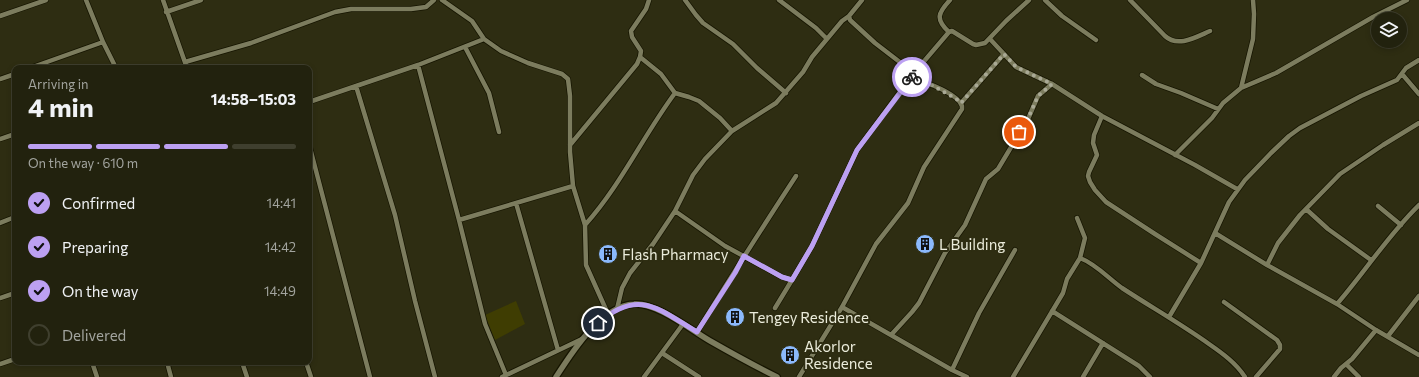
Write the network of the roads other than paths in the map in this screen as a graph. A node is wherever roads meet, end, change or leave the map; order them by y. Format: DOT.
graph roads {
  1 [pos="27,0"];
  2 [pos="46,0"];
  3 [pos="86,0"];
  4 [pos="163,0"];
  5 [pos="201,0"];
  6 [pos="434,0"];
  7 [pos="442,0"];
  8 [pos="649,0"];
  9 [pos="685,0"];
  10 [pos="779,0"];
  11 [pos="862,0"];
  12 [pos="950,0"];
  13 [pos="1029,0"];
  14 [pos="1044,0"];
  15 [pos="1130,0"];
  16 [pos="1253,0"];
  17 [pos="1407,0"];
  18 [pos="29,6"];
  19 [pos="166,12"];
  20 [pos="0,16"];
  21 [pos="848,16"];
  22 [pos="1210,31"];
  23 [pos="949,32"];
  24 [pos="990,38"];
  25 [pos="484,39"];
  26 [pos="827,39"];
  27 [pos="1096,40"];
  28 [pos="103,42"];
  29 [pos="465,47"];
  30 [pos="1004,54"];
  31 [pos="640,57"];
  32 [pos="1419,60"];
  33 [pos="185,62"];
  34 [pos="38,65"];
  35 [pos="114,65"];
  36 [pos="186,65"];
  37 [pos="418,65"];
  38 [pos="1402,74"];
  39 [pos="12,75"];
  40 [pos="913,75"];
  41 [pos="1142,75"];
  42 [pos="0,79"];
  43 [pos="1052,84"];
  44 [pos="356,86"];
  45 [pos="1241,88"];
  46 [pos="675,93"];
  47 [pos="786,93"];
  48 [pos="1419,94"];
  49 [pos="312,101"];
  50 [pos="961,103"];
  51 [pos="1218,109"];
  52 [pos="1102,116"];
  53 [pos="1419,123"];
  54 [pos="732,131"];
  55 [pos="499,132"];
  56 [pos="12,135"];
  57 [pos="0,139"];
  58 [pos="570,145"];
  59 [pos="1175,154"];
  60 [pos="312,155"];
  61 [pos="796,176"];
  62 [pos="572,186"];
  63 [pos="1238,189"];
  64 [pos="516,203"];
  65 [pos="1419,205"];
  66 [pos="1378,206"];
  67 [pos="1306,209"];
  68 [pos="675,211"];
  69 [pos="12,218"];
  70 [pos="1077,218"];
  71 [pos="459,220"];
  72 [pos="0,223"];
  73 [pos="585,225"];
  74 [pos="1402,225"];
  75 [pos="1215,233"];
  76 [pos="1015,250"];
  77 [pos="744,256"];
  78 [pos="1080,258"];
  79 [pos="1371,260"];
  80 [pos="1201,263"];
  81 [pos="1267,265"];
  82 [pos="792,280"];
  83 [pos="12,294"];
  84 [pos="1419,296"];
  85 [pos="0,298"];
  86 [pos="1224,302"];
  87 [pos="1337,304"];
  88 [pos="842,307"];
  89 [pos="617,308"];
  90 [pos="775,308"];
  91 [pos="1052,311"];
  92 [pos="608,314"];
  93 [pos="1169,316"];
  94 [pos="683,324"];
  95 [pos="1376,330"];
  96 [pos="697,332"];
  97 [pos="891,335"];
  98 [pos="1388,336"];
  99 [pos="584,338"];
  100 [pos="1103,343"];
  101 [pos="558,350"];
  102 [pos="662,353"];
  103 [pos="1419,355"];
  104 [pos="12,360"];
  105 [pos="0,364"];
  106 [pos="1346,364"];
  107 [pos="93,365"];
  108 [pos="168,365"];
  109 [pos="243,365"];
  110 [pos="306,365"];
  111 [pos="952,370"];
  112 [pos="504,376"];
  113 [pos="97,377"];
  114 [pos="171,377"];
  115 [pos="247,377"];
  116 [pos="308,377"];
  117 [pos="370,377"];
  118 [pos="435,377"];
  119 [pos="556,377"];
  120 [pos="644,377"];
  121 [pos="699,377"];
  122 [pos="777,377"];
  123 [pos="799,377"];
  124 [pos="967,377"];
  125 [pos="1013,377"];
  126 [pos="1083,377"];
  127 [pos="1150,377"];
  128 [pos="1245,377"];
  129 [pos="1256,377"];
  130 [pos="1334,377"];
  131 [pos="1359,377"];
  1 -- 18 [label="street"];
  2 -- 18 [label="street"];
  3 -- 28 [label="street"];
  4 -- 19 [label="street"];
  5 -- 19 [label="street"];
  6 -- 33 [label="street"];
  7 -- 25 [label="street"];
  8 -- 31 [label="street"];
  9 -- 47 [label="street"];
  10 -- 26 [label="street"];
  11 -- 21 [label="street"];
  12 -- 23 [label="street"];
  13 -- 24 [label="street"];
  14 -- 27 [label="street"];
  15 -- 22 [label="street"];
  16 -- 45 [label="street"];
  17 -- 45 [label="street"];
  18 -- 20 [label="street"];
  19 -- 33 [label="street"];
  21 -- 26 [label="street"];
  21 -- 40 [label="street"];
  23 -- 24 [label="street"];
  23 -- 40 [label="street"];
  24 -- 30 [label="street"];
  25 -- 29 [label="street"];
  25 -- 58 [label="street"];
  26 -- 47 [label="street"];
  28 -- 34 [label="street"];
  28 -- 35 [label="street"];
  29 -- 37 [label="street"];
  29 -- 55 [label="street"];
  30 -- 43 [label="street"];
  30 -- 50 [label="street"];
  31 -- 46 [label="street"];
  31 -- 58 [label="street"];
  32 -- 38 [label="street"];
  33 -- 36 [label="street"];
  37 -- 44 [label="street"];
  37 -- 71 [label="street"];
  38 -- 48 [label="street"];
  38 -- 63 [label="street"];
  39 -- 42 [label="street"];
  40 -- 50 [label="street"];
  40 -- 82 [label="street"];
  41 -- 51 [label="street"];
  43 -- 52 [label="street"];
  43 -- 97 [label="street"];
  44 -- 49 [label="street"];
  44 -- 118 [label="street"];
  45 -- 51 [label="street"];
  46 -- 54 [label="street"];
  46 -- 73 [label="street"];
  47 -- 54 [label="street"];
  50 -- 88 [label="street"];
  51 -- 59 [label="street"];
  52 -- 59 [label="street"];
  52 -- 80 [label="street"];
  53 -- 67 [label="street"];
  54 -- 68 [label="street"];
  56 -- 57 [label="street"];
  58 -- 62 [label="street"];
  59 -- 63 [label="street"];
  60 -- 117 [label="street"];
  61 -- 77 [label="street"];
  62 -- 64 [label="street"];
  62 -- 73 [label="street"];
  63 -- 75 [label="street"];
  64 -- 71 [label="street"];
  64 -- 101 [label="street"];
  65 -- 74 [label="street"];
  66 -- 74 [label="street"];
  67 -- 79 [label="street"];
  67 -- 81 [label="street"];
  68 -- 77 [label="street"];
  68 -- 89 [label="street"];
  69 -- 72 [label="street"];
  70 -- 78 [label="street"];
  71 -- 112 [label="street"];
  73 -- 92 [label="street"];
  74 -- 79 [label="street"];
  75 -- 80 [label="street"];
  75 -- 81 [label="street"];
  76 -- 111 [label="street"];
  77 -- 82 [label="street"];
  77 -- 96 [label="street"];
  78 -- 91 [label="street"];
  78 -- 93 [label="street"];
  79 -- 87 [label="street"];
  80 -- 93 [label="street"];
  81 -- 87 [label="street"];
  82 -- 90 [label="street"];
  83 -- 85 [label="street"];
  84 -- 98 [label="street"];
  86 -- 129 [label="street"];
  87 -- 95 [label="street"];
  88 -- 97 [label="street"];
  88 -- 123 [label="street"];
  89 -- 92 [label="street"];
  89 -- 94 [label="street"];
  91 -- 100 [label="street"];
  91 -- 125 [label="street"];
  92 -- 99 [label="street"];
  93 -- 128 [label="street"];
  94 -- 96 [label="street"];
  94 -- 102 [label="street"];
  95 -- 98 [label="street"];
  95 -- 106 [label="street"];
  96 -- 122 [label="street"];
  97 -- 111 [label="street"];
  98 -- 103 [label="street"];
  99 -- 101 [label="street"];
  99 -- 119 [label="street"];
  100 -- 126 [label="street"];
  100 -- 127 [label="street"];
  101 -- 112 [label="street"];
  102 -- 120 [label="street"];
  102 -- 121 [label="street"];
  104 -- 105 [label="street"];
  106 -- 130 [label="street"];
  106 -- 131 [label="street"];
  107 -- 113 [label="street"];
  108 -- 114 [label="street"];
  109 -- 115 [label="street"];
  110 -- 116 [label="street"];
  111 -- 124 [label="street"];
}
